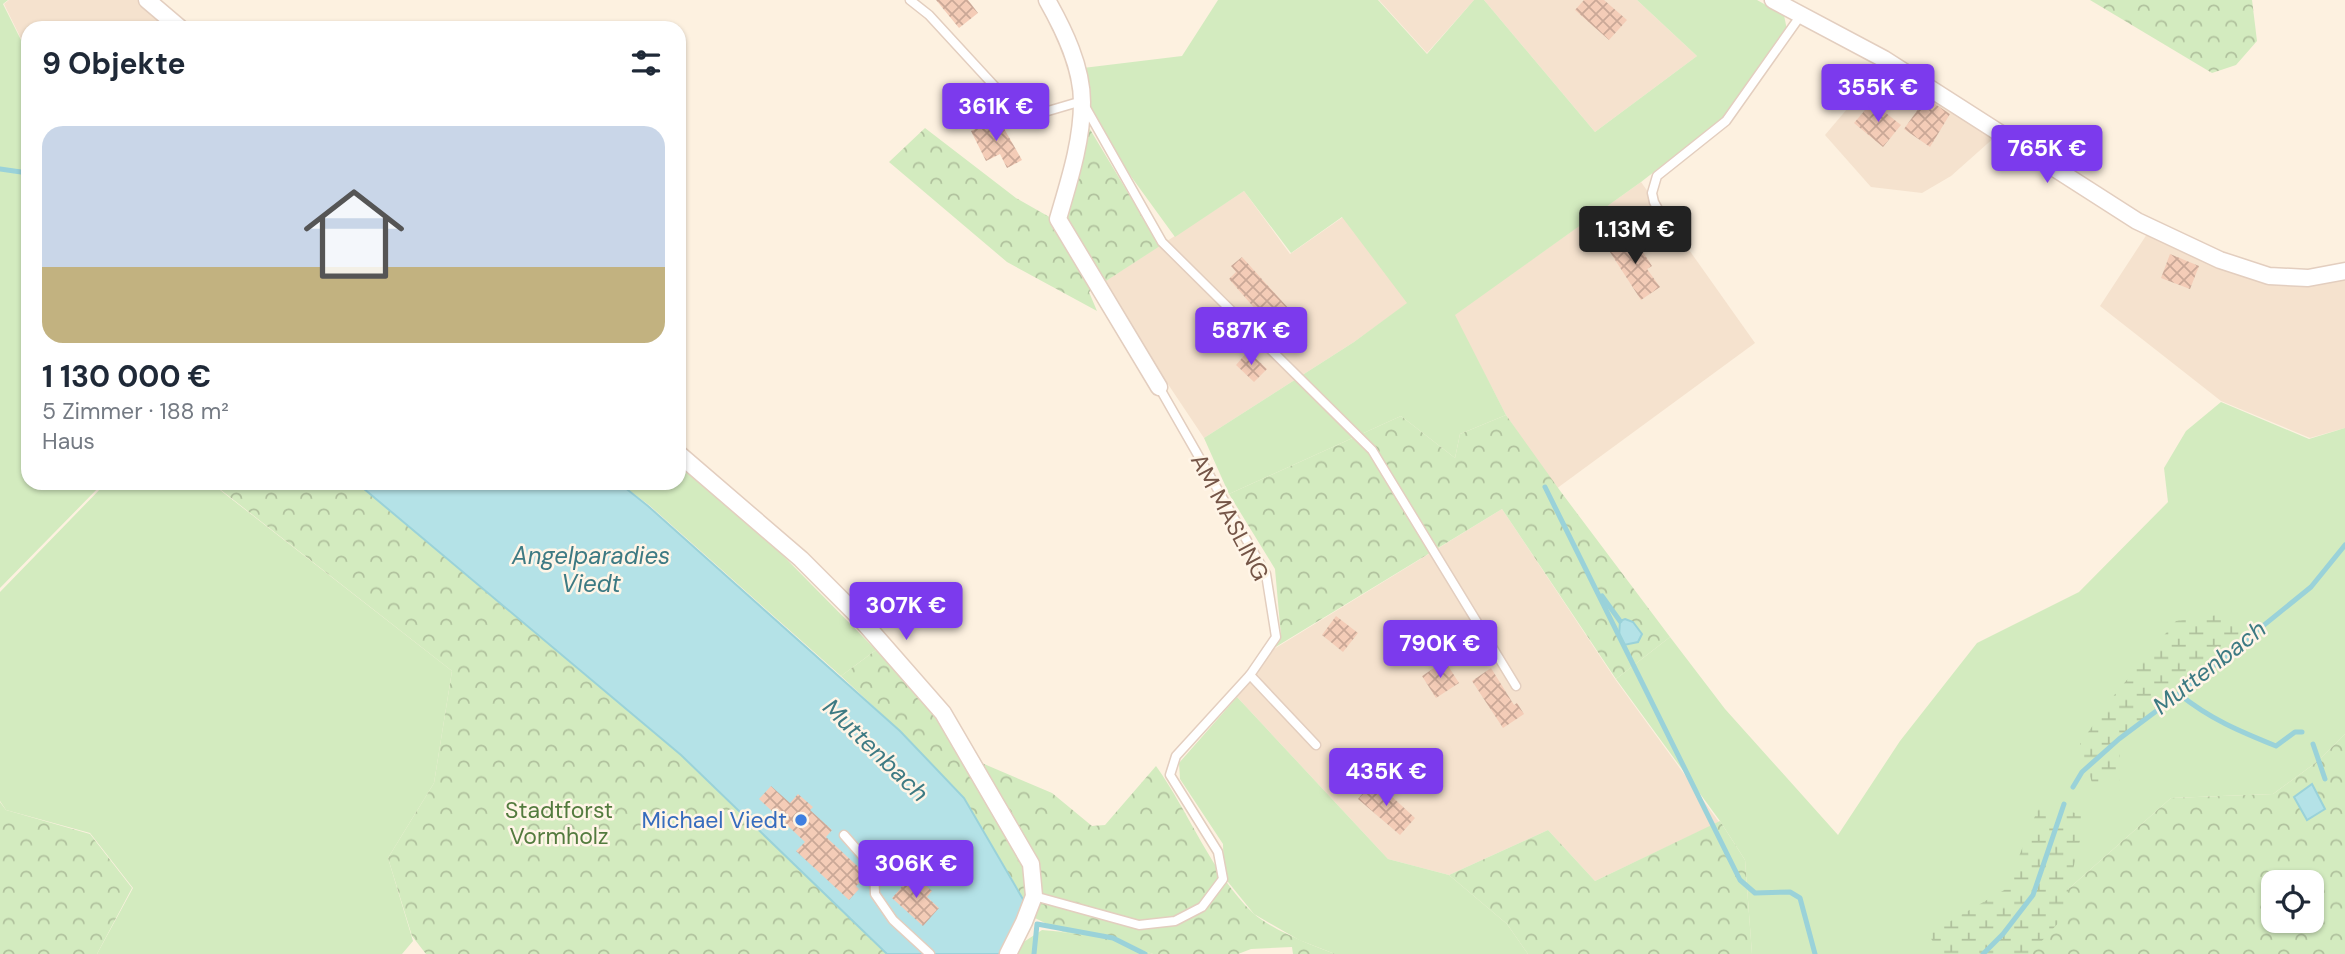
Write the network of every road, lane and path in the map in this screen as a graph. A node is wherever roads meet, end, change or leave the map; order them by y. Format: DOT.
graph roads {
  1 [pos="147,0"];
  2 [pos="910,0"];
  3 [pos="1047,0"];
  4 [pos="1773,0"];
  5 [pos="1801,15"];
  6 [pos="172,21"];
  7 [pos="1082,101"];
  8 [pos="1664,220"];
  9 [pos="2345,271"];
  10 [pos="1159,387"];
  11 [pos="686,460"];
  12 [pos="1250,675"];
  13 [pos="1516,686"];
  14 [pos="1316,745"];
  15 [pos="844,835"];
  16 [pos="1034,895"];
  17 [pos="930,954"];
  18 [pos="1008,954"];
  1 -- 6 [label="street"];
  2 -- 7 [label="lane"];
  3 -- 7 [label="street, AM MASLING"];
  4 -- 5 [label="street"];
  5 -- 8 [label="lane"];
  5 -- 9 [label="street"];
  7 -- 10 [label="street, AM MASLING"];
  7 -- 13 [label="lane"];
  10 -- 12 [label="lane, AM MASLING"];
  11 -- 16 [label="street"];
  12 -- 14 [label="lane"];
  12 -- 16 [label="lane, AM MASLING"];
  15 -- 17 [label="lane"];
  16 -- 18 [label="street"];
}
